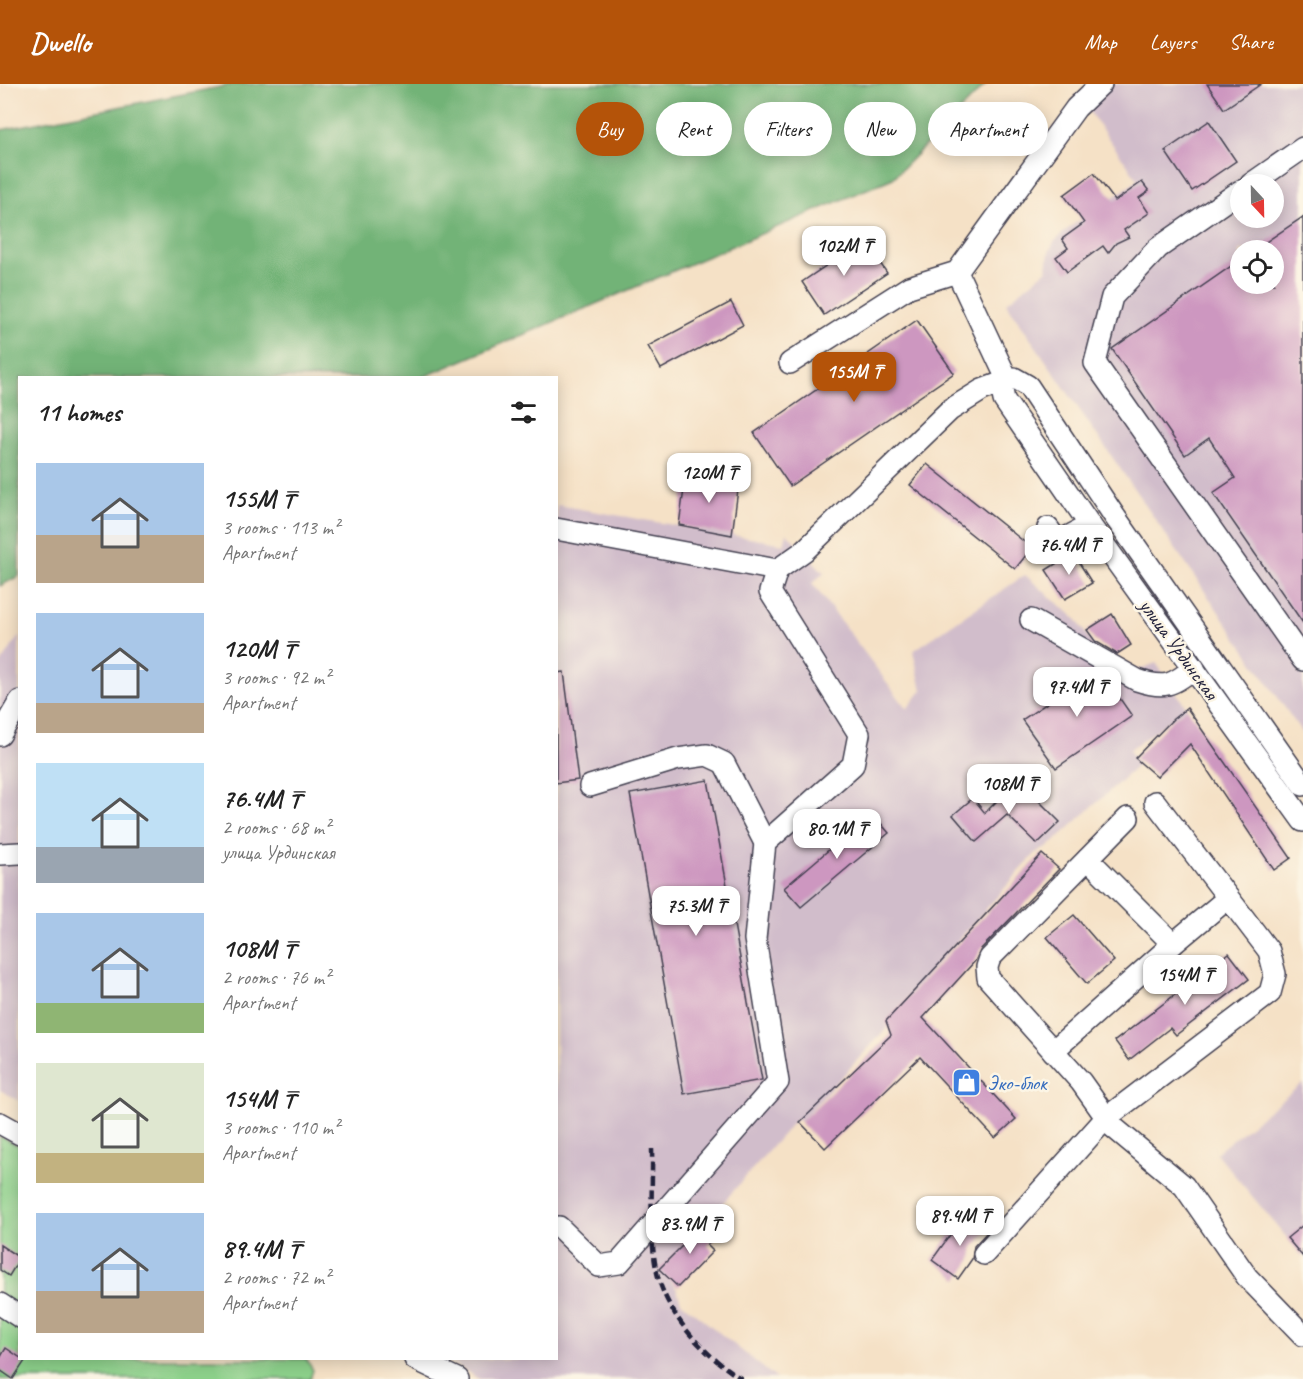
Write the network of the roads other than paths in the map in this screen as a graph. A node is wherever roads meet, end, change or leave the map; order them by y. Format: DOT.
graph roads {
  1 [pos="1101,84"];
  2 [pos="1303,148"];
  3 [pos="1265,174"];
  4 [pos="1230,198"];
  5 [pos="957,272"];
  6 [pos="790,363"];
  7 [pos="1004,382"];
  8 [pos="1090,525"];
  9 [pos="1048,528"];
  10 [pos="558,529"];
  11 [pos="777,570"];
  12 [pos="1031,620"];
  13 [pos="1302,656"];
  14 [pos="1194,668"];
  15 [pos="18,704"];
  16 [pos="0,735"];
  17 [pos="590,786"];
  18 [pos="1303,786"];
  19 [pos="1155,802"];
  20 [pos="1128,818"];
  21 [pos="1303,821"];
  22 [pos="765,843"];
  23 [pos="18,853"];
  24 [pos="0,854"];
  25 [pos="1088,859"];
  26 [pos="1228,898"];
  27 [pos="1173,944"];
  28 [pos="1053,1051"];
  29 [pos="1106,1118"];
  30 [pos="0,1123"];
  31 [pos="18,1133"];
  32 [pos="559,1227"];
  33 [pos="984,1254"];
  34 [pos="0,1304"];
  35 [pos="18,1316"];
  36 [pos="1303,1335"];
  37 [pos="417,1360"];
  38 [pos="457,1379"];
  1 -- 5 [label="street"];
  2 -- 3 [label="street"];
  4 -- 13 [label="street"];
  5 -- 6 [label="street"];
  5 -- 7 [label="street, улица Урдинская"];
  7 -- 8 [label="street, улица Урдинская"];
  7 -- 11 [label="street"];
  7 -- 18 [label="street"];
  8 -- 9 [label="street"];
  8 -- 14 [label="street, улица Урдинская"];
  10 -- 11 [label="street"];
  11 -- 22 [label="street"];
  12 -- 14 [label="street"];
  14 -- 21 [label="street, улица Урдинская"];
  15 -- 16 [label="street"];
  17 -- 22 [label="street"];
  19 -- 26 [label="street"];
  20 -- 25 [label="street"];
  22 -- 32 [label="street"];
  23 -- 24 [label="street"];
  25 -- 27 [label="street"];
  25 -- 28 [label="street"];
  26 -- 27 [label="street"];
  26 -- 29 [label="street"];
  27 -- 28 [label="street"];
  28 -- 29 [label="street"];
  29 -- 33 [label="street"];
  29 -- 36 [label="street"];
  30 -- 31 [label="street"];
  34 -- 35 [label="street"];
  37 -- 38 [label="street"];
}
